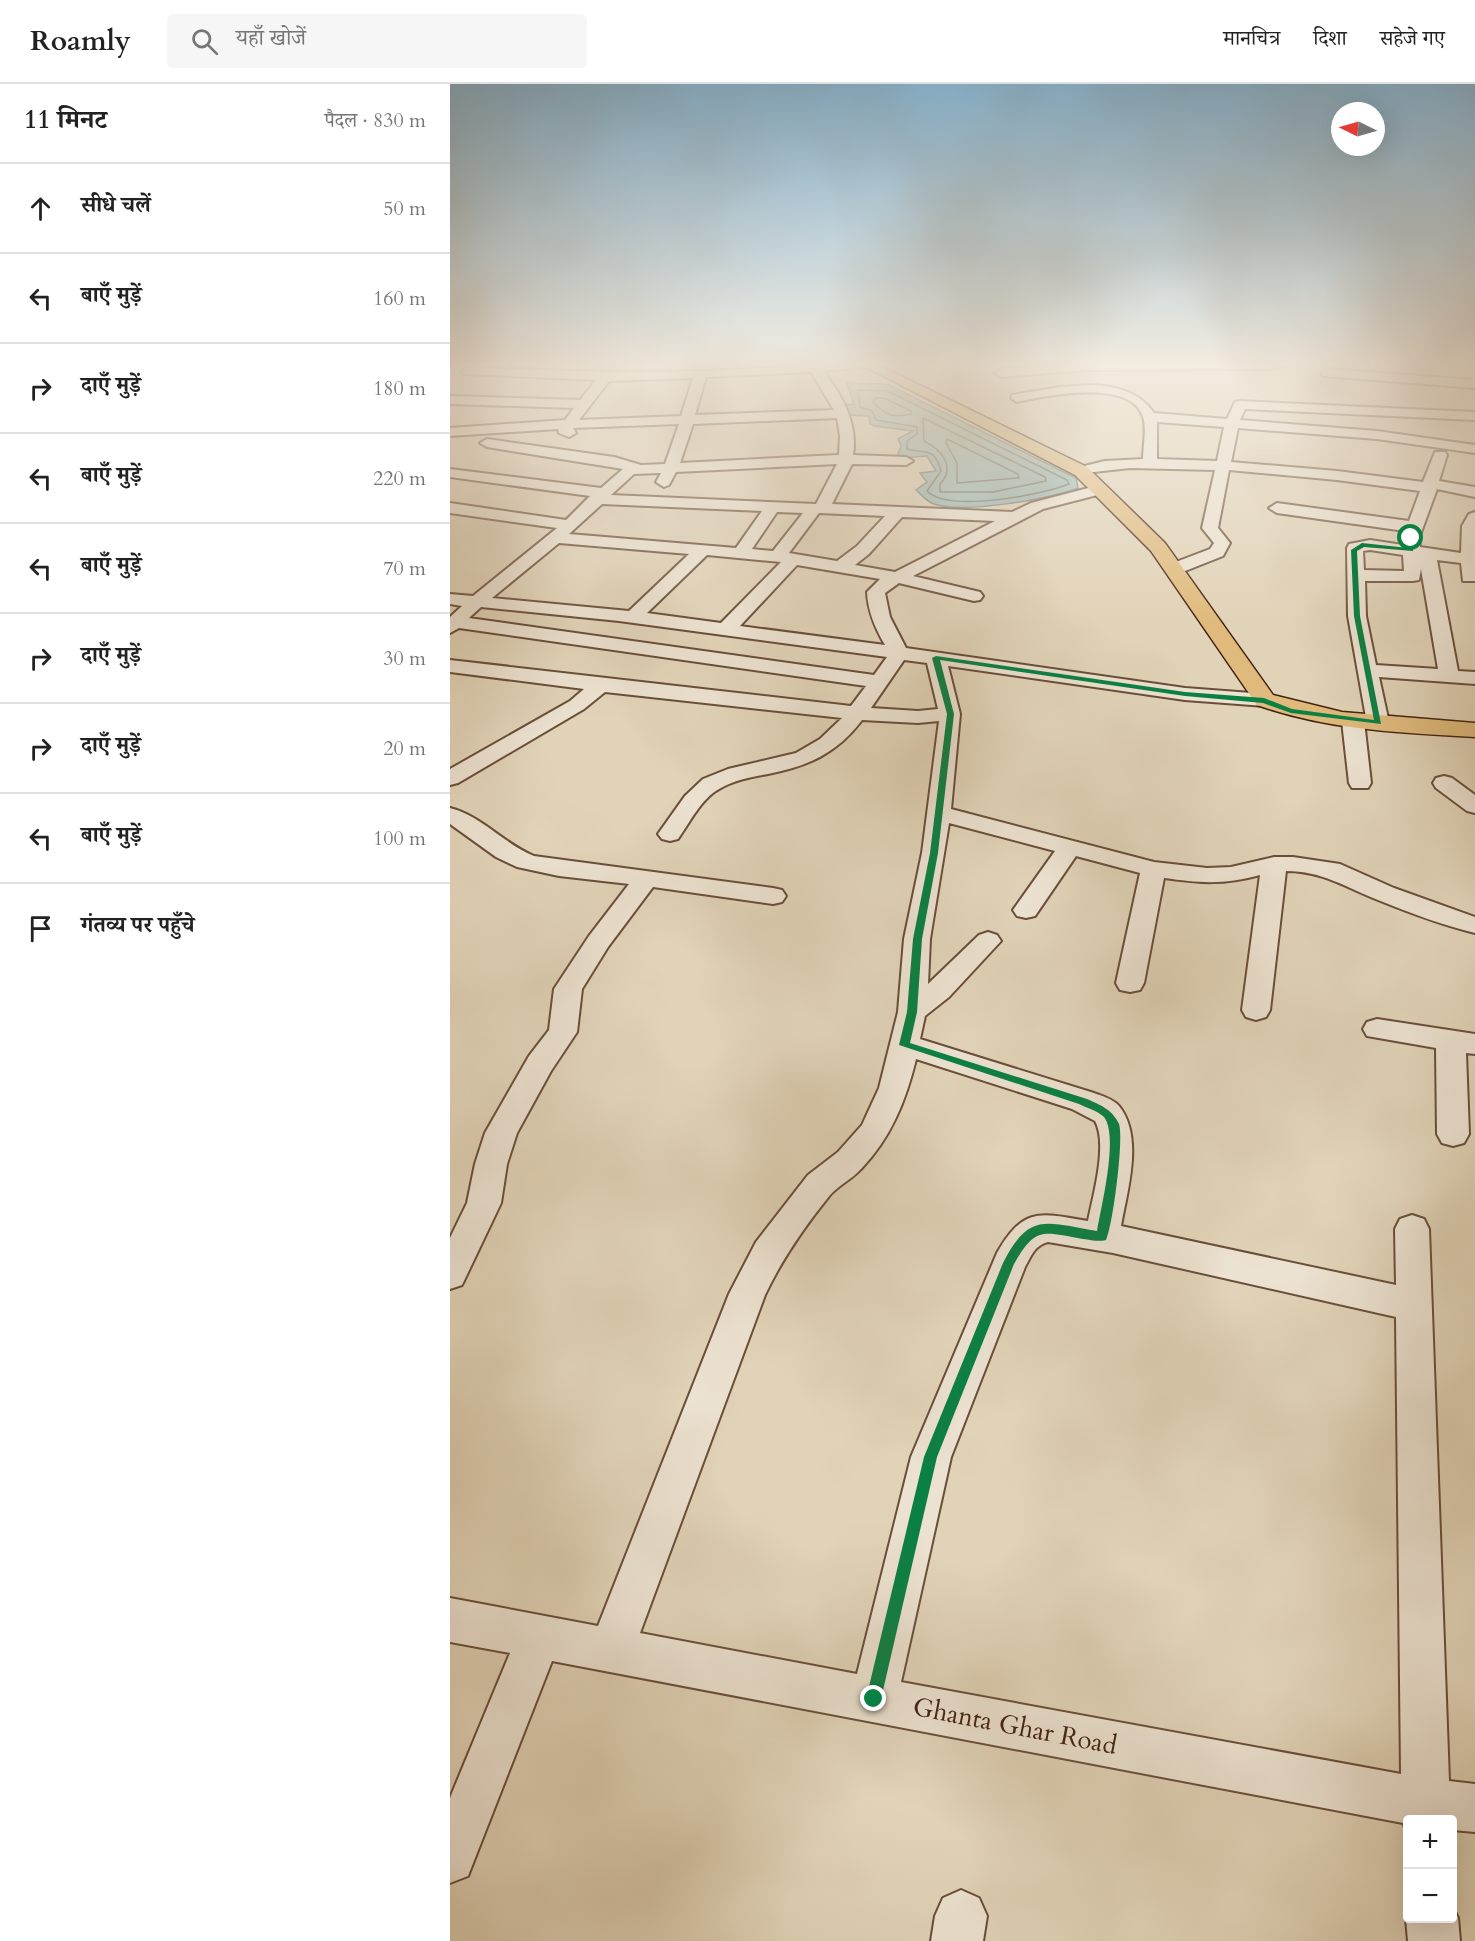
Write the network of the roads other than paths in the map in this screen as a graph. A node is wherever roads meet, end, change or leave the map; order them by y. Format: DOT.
graph roads {
  1 [pos="842,449"];
  2 [pos="1263,449"];
  3 [pos="542,450"];
  4 [pos="682,450"];
  5 [pos="836,450"];
  6 [pos="846,450"];
  7 [pos="1038,450"];
  8 [pos="1150,450"];
  9 [pos="1227,450"];
  10 [pos="1407,450"];
  11 [pos="1440,455"];
  12 [pos="1356,457"];
  13 [pos="906,461"];
  14 [pos="1475,461"];
  15 [pos="1150,464"];
  16 [pos="1224,465"];
  17 [pos="672,467"];
  18 [pos="636,468"];
  19 [pos="1262,468"];
  20 [pos="1081,471"];
  21 [pos="450,473"];
  22 [pos="1353,477"];
  23 [pos="491,479"];
  24 [pos="1256,483"];
  25 [pos="1431,486"];
  26 [pos="768,488"];
  27 [pos="1100,490"];
  28 [pos="1475,492"];
  29 [pos="599,496"];
  30 [pos="458,500"];
  31 [pos="652,502"];
  32 [pos="765,506"];
  33 [pos="818,508"];
  34 [pos="1277,508"];
  35 [pos="477,512"];
  36 [pos="898,512"];
  37 [pos="1014,517"];
  38 [pos="1475,517"];
  39 [pos="1354,519"];
  40 [pos="459,523"];
  41 [pos="570,525"];
  42 [pos="1415,527"];
  43 [pos="555,538"];
  44 [pos="704,549"];
  45 [pos="1419,551"];
  46 [pos="741,552"];
  47 [pos="785,557"];
  48 [pos="1471,559"];
  49 [pos="1339,562"];
  50 [pos="841,567"];
  51 [pos="1174,569"];
  52 [pos="1355,575"];
  53 [pos="896,577"];
  54 [pos="1469,579"];
  55 [pos="974,596"];
  56 [pos="450,599"];
  57 [pos="476,602"];
  58 [pos="633,617"];
  59 [pos="453,625"];
  60 [pos="726,629"];
  61 [pos="899,653"];
  62 [pos="936,658"];
  63 [pos="450,666"];
  64 [pos="1368,670"];
  65 [pos="1449,676"];
  66 [pos="1475,678"];
  67 [pos="879,682"];
  68 [pos="601,685"];
  69 [pos="1264,700"];
  70 [pos="857,713"];
  71 [pos="950,714"];
  72 [pos="1353,721"];
  73 [pos="1378,723"];
  74 [pos="1475,730"];
  75 [pos="450,778"];
  76 [pos="1360,783"];
  77 [pos="1444,783"];
  78 [pos="1475,806"];
  79 [pos="939,813"];
  80 [pos="450,815"];
  81 [pos="670,834"];
  82 [pos="1070,849"];
  83 [pos="1274,864"];
  84 [pos="1153,869"];
  85 [pos="646,878"];
  86 [pos="773,896"];
  87 [pos="1026,909"];
  88 [pos="1475,925"];
  89 [pos="988,941"];
  90 [pos="1130,983"];
  91 [pos="1256,1010"];
  92 [pos="912,1012"];
  93 [pos="1377,1029"];
  94 [pos="1463,1042"];
  95 [pos="904,1045"];
  96 [pos="1453,1134"];
  97 [pos="1413,1229"];
  98 [pos="1102,1237"];
  99 [pos="450,1274"];
  100 [pos="1414,1305"];
  101 [pos="450,1620"];
  102 [pos="539,1637"];
  103 [pos="611,1650"];
  104 [pos="874,1699"];
  105 [pos="1475,1808"];
  106 [pos="1426,1811"];
  107 [pos="450,1858"];
  108 [pos="1432,1923"];
  109 [pos="1434,1941"];
  1 -- 33 [label="street"];
  2 -- 19 [label="street"];
  3 -- 18 [label="street"];
  3 -- 23 [label="street"];
  4 -- 17 [label="street"];
  5 -- 17 [label="street"];
  6 -- 13 [label="street"];
  7 -- 20 [label="main road"];
  8 -- 15 [label="street"];
  9 -- 16 [label="street"];
  10 -- 11 [label="street"];
  11 -- 14 [label="street"];
  11 -- 25 [label="street"];
  12 -- 22 [label="street"];
  15 -- 16 [label="street"];
  15 -- 20 [label="street"];
  16 -- 19 [label="street"];
  16 -- 51 [label="street"];
  17 -- 18 [label="street"];
  17 -- 31 [label="street"];
  18 -- 29 [label="street"];
  19 -- 22 [label="street"];
  19 -- 24 [label="street"];
  20 -- 27 [label="main road"];
  21 -- 23 [label="street"];
  22 -- 25 [label="street"];
  22 -- 39 [label="street"];
  23 -- 29 [label="street"];
  23 -- 30 [label="street"];
  25 -- 28 [label="street"];
  25 -- 42 [label="street"];
  26 -- 32 [label="street"];
  27 -- 37 [label="street"];
  27 -- 51 [label="main road"];
  29 -- 31 [label="street"];
  29 -- 41 [label="street"];
  30 -- 35 [label="street"];
  31 -- 32 [label="street"];
  32 -- 33 [label="street"];
  32 -- 46 [label="street"];
  33 -- 36 [label="street"];
  33 -- 47 [label="street"];
  34 -- 39 [label="street"];
  35 -- 40 [label="street"];
  35 -- 41 [label="street"];
  36 -- 37 [label="street"];
  36 -- 50 [label="street"];
  37 -- 53 [label="street"];
  38 -- 48 [label="street"];
  39 -- 42 [label="street"];
  39 -- 49 [label="street"];
  41 -- 43 [label="street"];
  42 -- 45 [label="street"];
  43 -- 44 [label="street"];
  43 -- 57 [label="street"];
  44 -- 46 [label="street"];
  44 -- 58 [label="street"];
  45 -- 48 [label="street"];
  45 -- 52 [label="street"];
  45 -- 52 [label="street"];
  45 -- 65 [label="street"];
  46 -- 47 [label="street"];
  47 -- 50 [label="street"];
  47 -- 60 [label="street"];
  48 -- 54 [label="street"];
  50 -- 53 [label="street"];
  51 -- 69 [label="main road"];
  52 -- 64 [label="street"];
  53 -- 55 [label="street"];
  53 -- 61 [label="street"];
  56 -- 57 [label="street"];
  57 -- 58 [label="street"];
  57 -- 59 [label="street"];
  58 -- 60 [label="street"];
  59 -- 67 [label="street"];
  60 -- 61 [label="street"];
  61 -- 62 [label="street"];
  61 -- 67 [label="street"];
  62 -- 69 [label="street"];
  62 -- 71 [label="street"];
  63 -- 68 [label="street"];
  64 -- 65 [label="street"];
  64 -- 73 [label="street"];
  65 -- 66 [label="street"];
  67 -- 70 [label="street"];
  68 -- 70 [label="street"];
  68 -- 75 [label="street"];
  69 -- 72 [label="main road"];
  70 -- 71 [label="street"];
  70 -- 81 [label="street"];
  71 -- 79 [label="street"];
  72 -- 73 [label="main road"];
  72 -- 76 [label="street"];
  73 -- 74 [label="main road"];
  77 -- 78 [label="street"];
  79 -- 82 [label="street"];
  79 -- 92 [label="street"];
  80 -- 85 [label="street"];
  82 -- 84 [label="street"];
  82 -- 87 [label="street"];
  83 -- 84 [label="street"];
  83 -- 88 [label="street"];
  83 -- 91 [label="street"];
  84 -- 90 [label="street"];
  85 -- 86 [label="street"];
  85 -- 99 [label="street"];
  89 -- 92 [label="street"];
  92 -- 95 [label="street"];
  93 -- 94 [label="street"];
  94 -- 96 [label="street"];
  95 -- 98 [label="street"];
  95 -- 103 [label="street"];
  97 -- 100 [label="street"];
  98 -- 100 [label="street"];
  98 -- 104 [label="street"];
  100 -- 106 [label="street"];
  101 -- 102 [label="street, Ghanta Ghar Road"];
  102 -- 103 [label="street, Ghanta Ghar Road"];
  102 -- 107 [label="street"];
  103 -- 104 [label="street, Ghanta Ghar Road"];
  104 -- 106 [label="street, Ghanta Ghar Road"];
  105 -- 106 [label="street, Ghanta Ghar Road"];
  108 -- 109 [label="street"];
}
